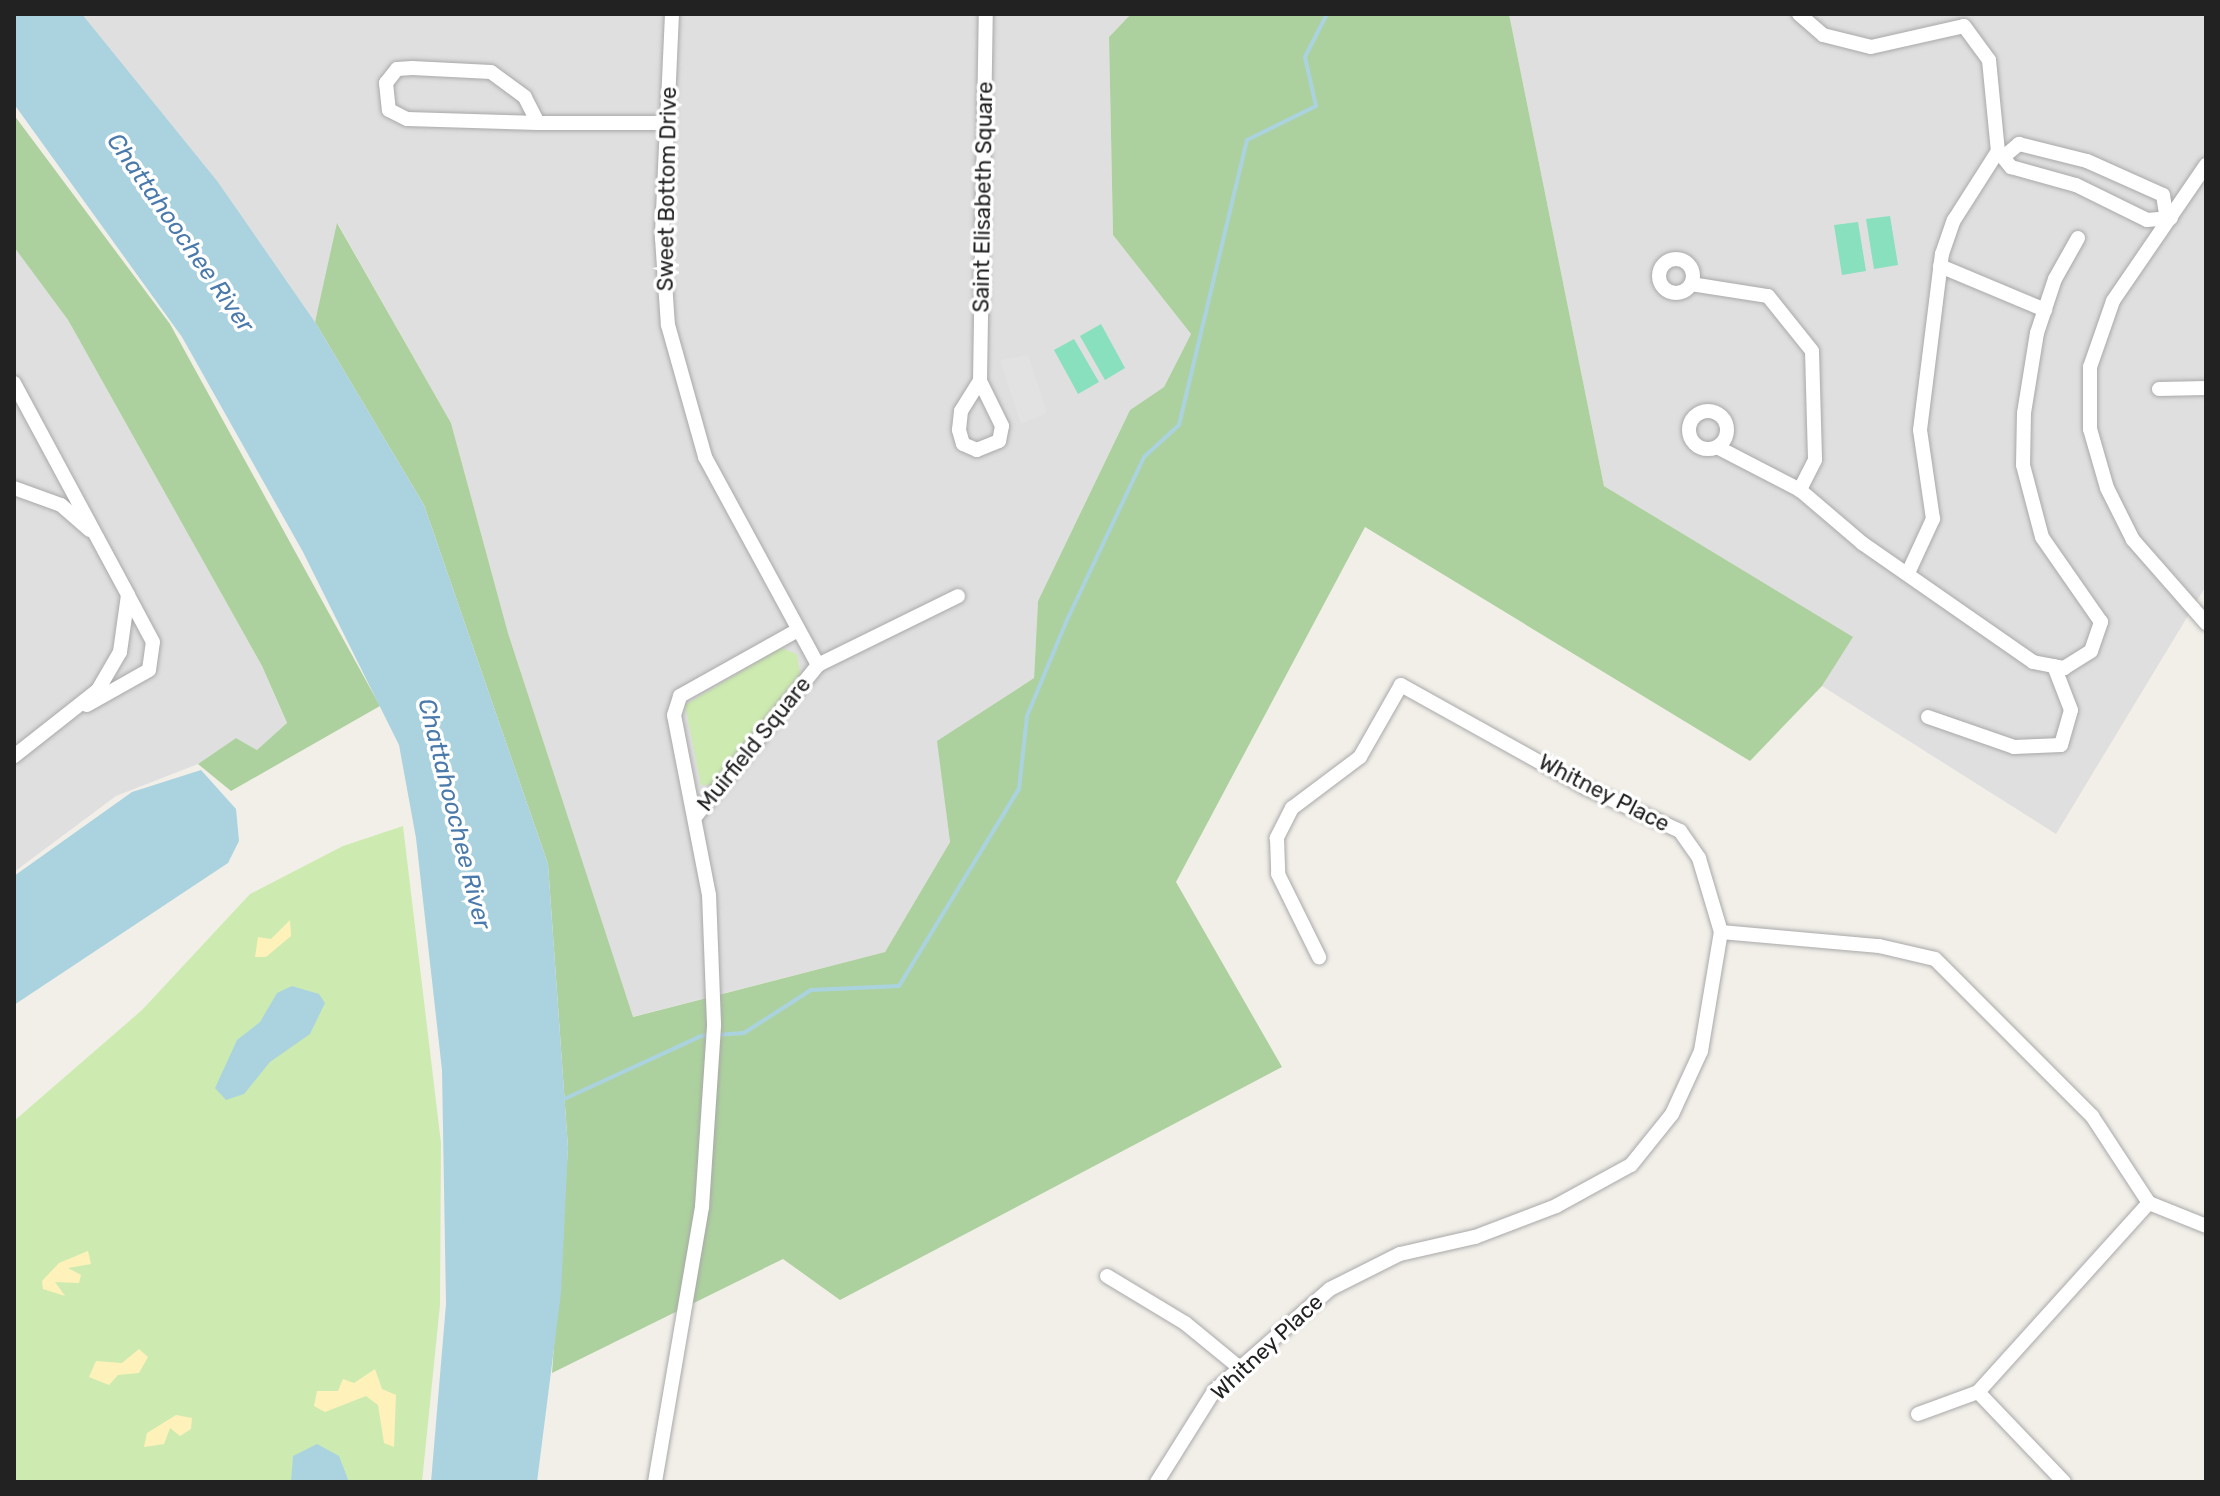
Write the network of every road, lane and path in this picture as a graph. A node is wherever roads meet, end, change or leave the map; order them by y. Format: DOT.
graph roads {
  1 [pos="672,14"];
  2 [pos="986,14"];
  3 [pos="1799,14"];
  4 [pos="538,123"];
  5 [pos="665,123"];
  6 [pos="2003,152"];
  7 [pos="2206,165"];
  8 [pos="2109,170"];
  9 [pos="2100,195"];
  10 [pos="2168,216"];
  11 [pos="2078,238"];
  12 [pos="1940,266"];
  13 [pos="1691,284"];
  14 [pos="2045,310"];
  15 [pos="980,381"];
  16 [pos="14,383"];
  17 [pos="2206,388"];
  18 [pos="2159,389"];
  19 [pos="1717,447"];
  20 [pos="14,488"];
  21 [pos="1800,490"];
  22 [pos="103,546"];
  23 [pos="1908,573"];
  24 [pos="128,595"];
  25 [pos="958,596"];
  26 [pos="2206,623"];
  27 [pos="798,630"];
  28 [pos="818,665"];
  29 [pos="2054,666"];
  30 [pos="76,710"];
  31 [pos="1928,717"];
  32 [pos="14,756"];
  33 [pos="695,817"];
  34 [pos="1721,932"];
  35 [pos="1319,957"];
  36 [pos="2149,1203"];
  37 [pos="2206,1226"];
  38 [pos="1107,1276"];
  39 [pos="1241,1369"];
  40 [pos="1978,1392"];
  41 [pos="1918,1414"];
  42 [pos="655,1482"];
  43 [pos="1157,1482"];
  44 [pos="2064,1482"];
  1 -- 5 [label="street, Sweet Bottom Drive"];
  2 -- 15 [label="street, Saint Elisabeth Square"];
  3 -- 6 [label="street"];
  4 -- 4 [label="street"];
  4 -- 5 [label="street"];
  5 -- 27 [label="street, Sweet Bottom Drive"];
  6 -- 8 [label="street"];
  6 -- 9 [label="street"];
  6 -- 12 [label="street"];
  7 -- 10 [label="street"];
  8 -- 9 [label="street"];
  8 -- 10 [label="street"];
  9 -- 10 [label="street"];
  10 -- 26 [label="street"];
  11 -- 14 [label="street"];
  12 -- 14 [label="street"];
  12 -- 23 [label="street"];
  13 -- 21 [label="street"];
  14 -- 29 [label="street"];
  16 -- 22 [label="street"];
  17 -- 18 [label="street"];
  19 -- 21 [label="street"];
  20 -- 22 [label="street"];
  21 -- 23 [label="street"];
  22 -- 24 [label="street"];
  23 -- 29 [label="street"];
  24 -- 30 [label="street"];
  24 -- 30 [label="street"];
  25 -- 28 [label="street, Muirfield Square"];
  27 -- 28 [label="street, Sweet Bottom Drive"];
  27 -- 33 [label="street, Muirfield Square"];
  28 -- 33 [label="street, Muirfield Square"];
  29 -- 31 [label="street"];
  30 -- 32 [label="street"];
  33 -- 42 [label="street"];
  34 -- 35 [label="street, Whitney Place"];
  34 -- 36 [label="street"];
  34 -- 39 [label="street, Whitney Place"];
  36 -- 37 [label="street"];
  36 -- 40 [label="street"];
  38 -- 39 [label="street"];
  39 -- 43 [label="street, Whitney Place"];
  40 -- 41 [label="street"];
  40 -- 44 [label="street"];
}
